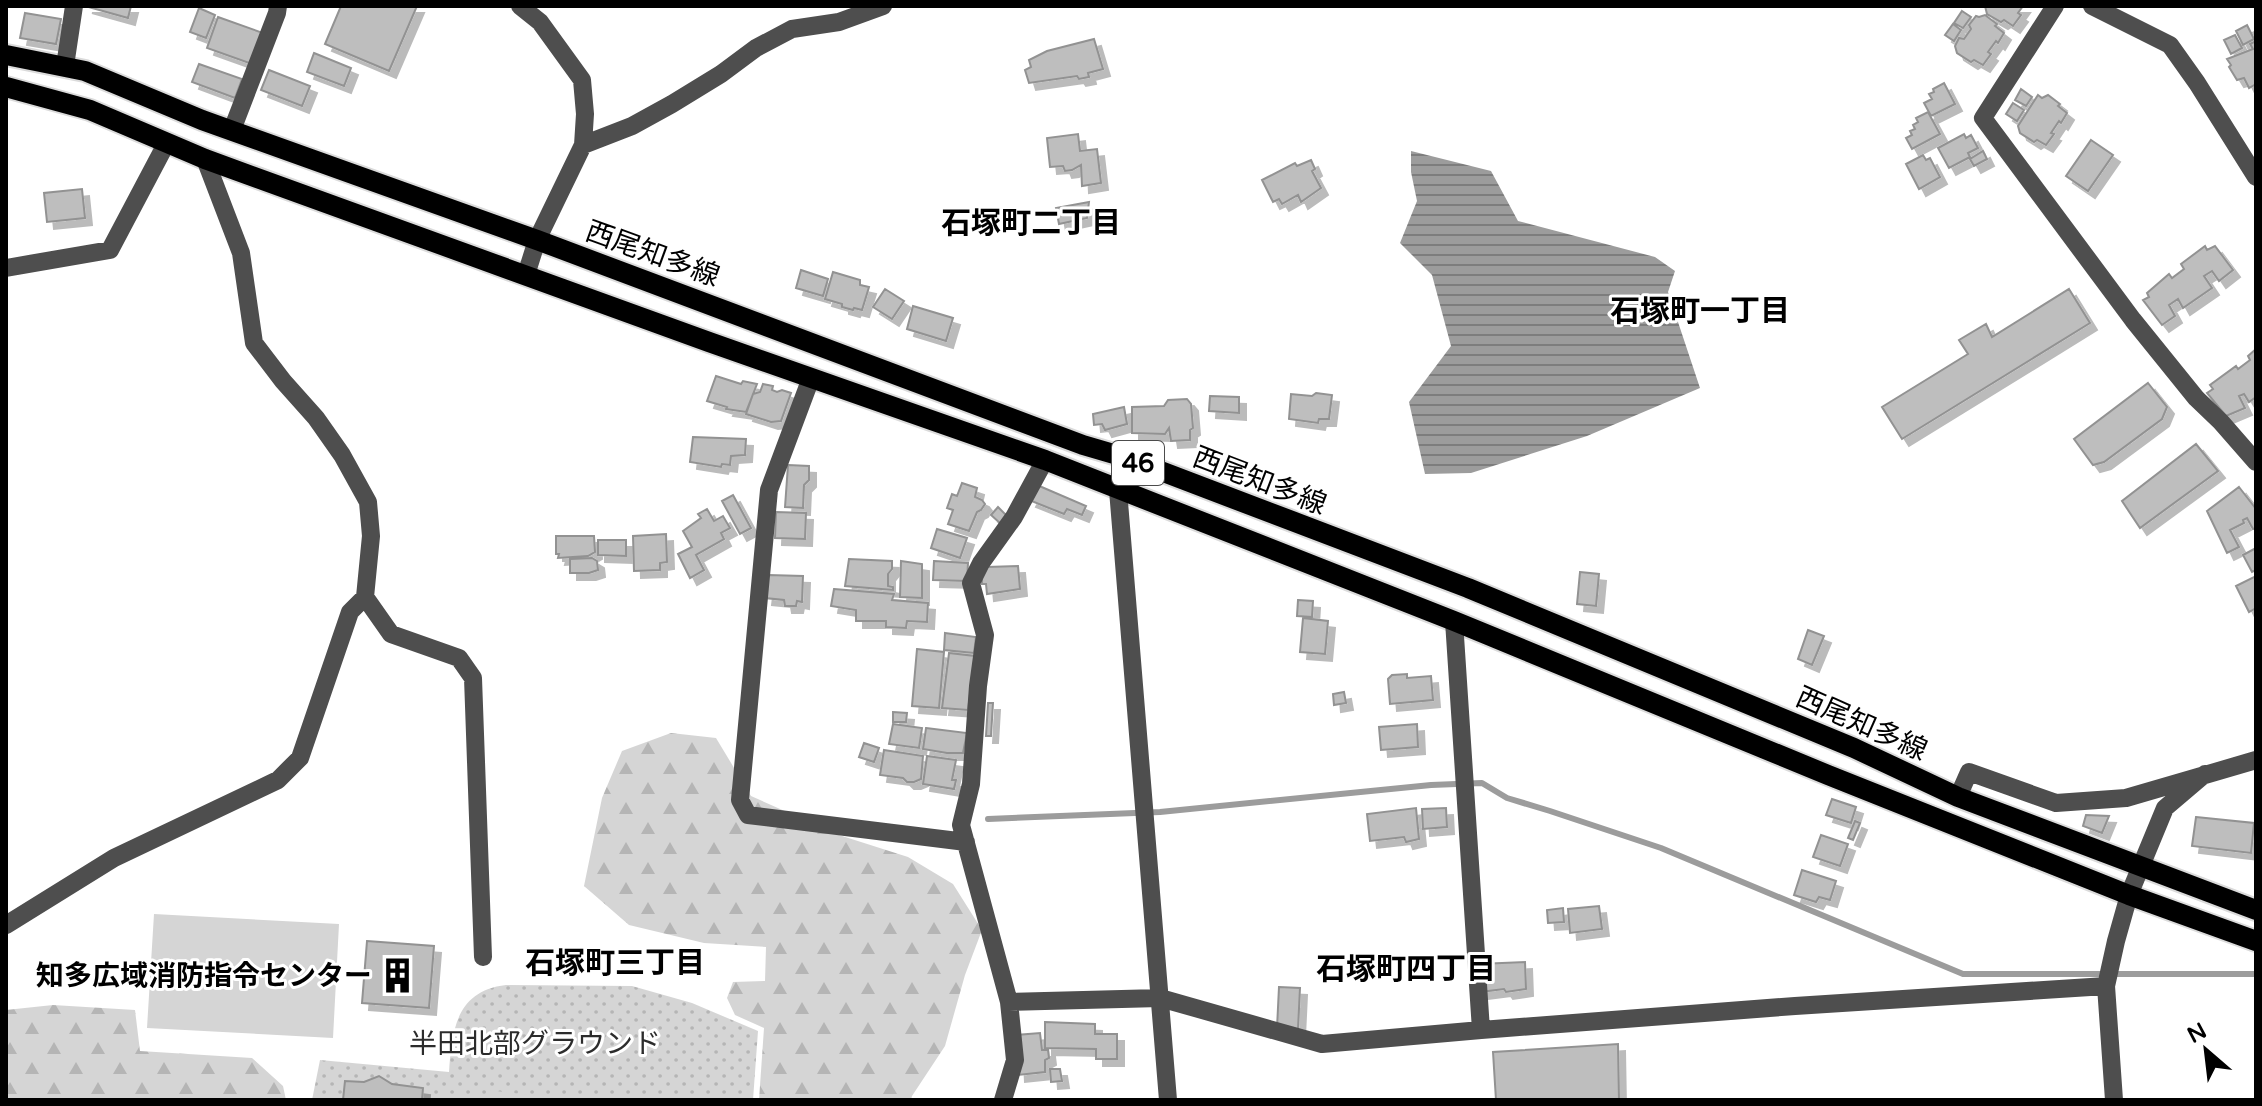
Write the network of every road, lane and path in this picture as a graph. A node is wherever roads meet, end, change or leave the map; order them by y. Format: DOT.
graph roads {
  1 [pos="74,6"];
  2 [pos="278,6"];
  3 [pos="520,6"];
  4 [pos="883,6"];
  5 [pos="2055,6"];
  6 [pos="2092,6"];
  7 [pos="6,55"];
  8 [pos="65,66"];
  9 [pos="6,87"];
  10 [pos="232,130"];
  11 [pos="166,144"];
  12 [pos="583,145"];
  13 [pos="205,159"];
  14 [pos="2256,177"];
  15 [pos="537,240"];
  16 [pos="6,268"];
  17 [pos="526,275"];
  18 [pos="811,378"];
  19 [pos="1124,457"];
  20 [pos="1045,460"];
  21 [pos="2256,462"];
  22 [pos="1118,490"];
  23 [pos="365,597"];
  24 [pos="1454,621"];
  25 [pos="2256,760"];
  26 [pos="2205,774"];
  27 [pos="1958,797"];
  28 [pos="966,842"];
  29 [pos="2141,867"];
  30 [pos="2129,895"];
  31 [pos="2256,910"];
  32 [pos="6,925"];
  33 [pos="2256,941"];
  34 [pos="483,957"];
  35 [pos="2106,986"];
  36 [pos="1160,998"];
  37 [pos="1009,1002"];
  38 [pos="1481,1030"];
  39 [pos="1003,1100"];
  40 [pos="1168,1100"];
  41 [pos="2114,1100"];
  1 -- 8 [label="street"];
  2 -- 10 [label="street"];
  3 -- 12 [label="street"];
  4 -- 12 [label="street"];
  5 -- 21 [label="street"];
  6 -- 14 [label="street"];
  7 -- 8 [label="main road, 西尾知多線 / 46"];
  8 -- 10 [label="main road, 西尾知多線 / 46"];
  9 -- 11 [label="main road, 西尾知多線 / 46"];
  10 -- 15 [label="main road, 西尾知多線 / 46"];
  11 -- 13 [label="main road, 西尾知多線 / 46"];
  11 -- 16 [label="street"];
  12 -- 15 [label="street"];
  13 -- 17 [label="main road, 西尾知多線 / 46"];
  13 -- 23 [label="street"];
  15 -- 17 [label="street"];
  15 -- 19 [label="main road, 西尾知多線 / 46"];
  17 -- 18 [label="main road, 西尾知多線 / 46"];
  18 -- 20 [label="main road, 西尾知多線 / 46"];
  18 -- 28 [label="street"];
  19 -- 22 [label="street"];
  19 -- 27 [label="main road, 西尾知多線 / 46"];
  20 -- 22 [label="main road, 西尾知多線 / 46"];
  20 -- 28 [label="street"];
  22 -- 24 [label="main road, 西尾知多線 / 46"];
  22 -- 36 [label="street"];
  23 -- 32 [label="street"];
  23 -- 34 [label="street"];
  24 -- 30 [label="main road, 西尾知多線 / 46"];
  24 -- 38 [label="street"];
  25 -- 26 [label="street"];
  26 -- 27 [label="street"];
  26 -- 29 [label="street"];
  27 -- 29 [label="main road, 西尾知多線 / 46"];
  28 -- 37 [label="street"];
  29 -- 30 [label="street"];
  29 -- 31 [label="main road, 西尾知多線 / 46"];
  30 -- 33 [label="main road, 西尾知多線 / 46"];
  30 -- 35 [label="street"];
  35 -- 38 [label="street"];
  35 -- 41 [label="street"];
  36 -- 37 [label="street"];
  36 -- 38 [label="street"];
  36 -- 40 [label="street"];
  37 -- 39 [label="street"];
}
